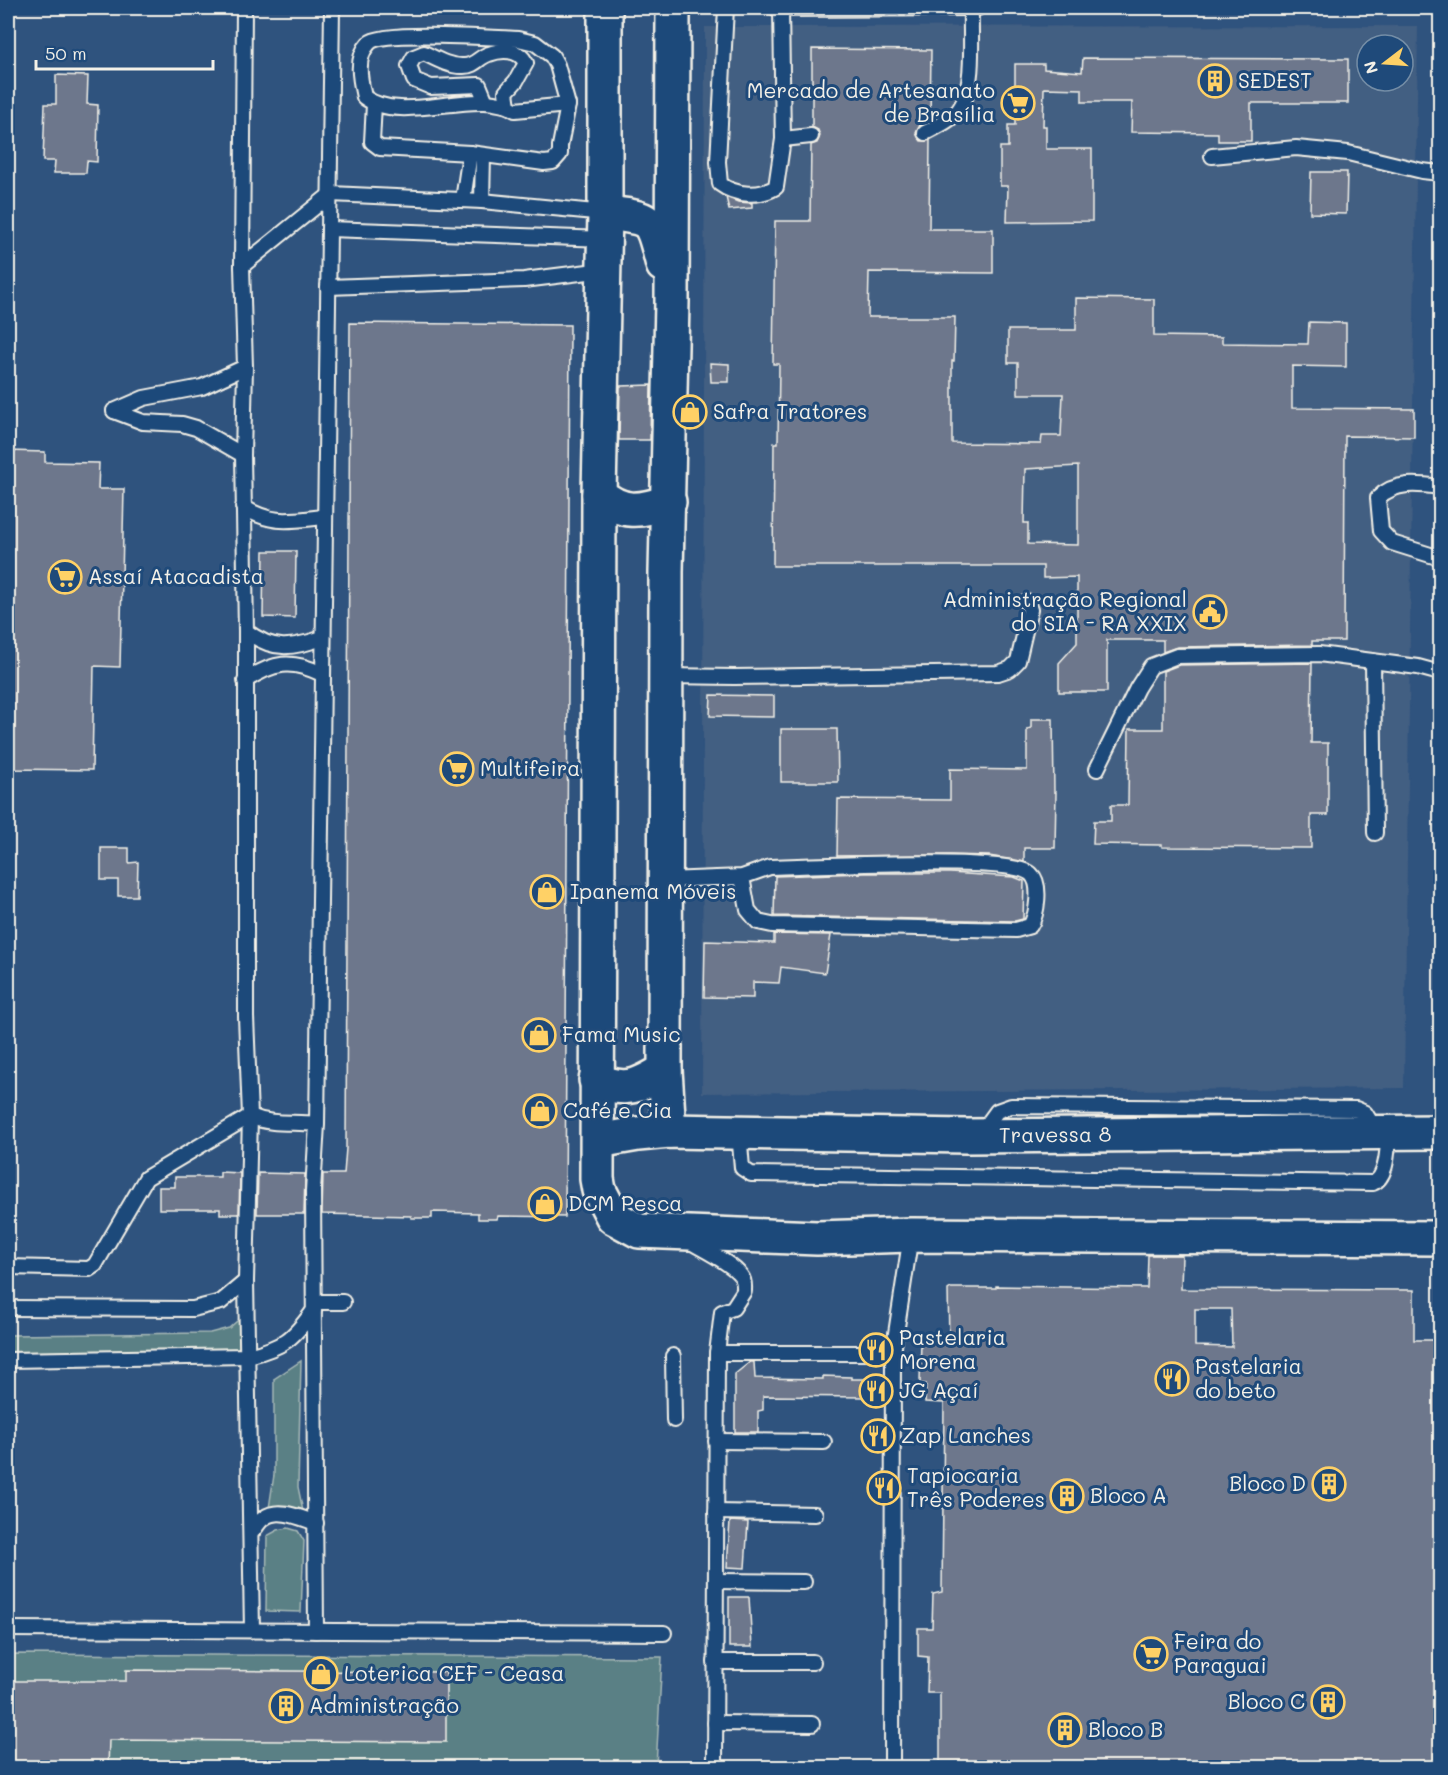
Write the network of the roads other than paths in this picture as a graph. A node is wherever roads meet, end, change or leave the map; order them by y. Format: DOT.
graph roads {
  1 [pos="244,8"];
  2 [pos="332,8"];
  3 [pos="606,8"];
  4 [pos="673,8"];
  5 [pos="726,8"];
  6 [pos="778,8"];
  7 [pos="974,8"];
  8 [pos="453,37"];
  9 [pos="486,38"];
  10 [pos="489,53"];
  11 [pos="454,65"];
  12 [pos="486,102"];
  13 [pos="374,104"];
  14 [pos="567,105"];
  15 [pos="508,106"];
  16 [pos="925,133"];
  17 [pos="810,136"];
  18 [pos="783,140"];
  19 [pos="477,154"];
  20 [pos="1212,156"];
  21 [pos="1440,173"];
  22 [pos="331,194"];
  23 [pos="463,200"];
  24 [pos="482,201"];
  25 [pos="329,229"];
  26 [pos="604,241"];
  27 [pos="242,266"];
  28 [pos="328,287"];
  29 [pos="672,302"];
  30 [pos="245,368"];
  31 [pos="243,455"];
  32 [pos="1440,487"];
  33 [pos="599,494"];
  34 [pos="669,502"];
  35 [pos="243,507"];
  36 [pos="325,517"];
  37 [pos="1440,558"];
  38 [pos="1027,602"];
  39 [pos="246,631"];
  40 [pos="323,639"];
  41 [pos="1372,661"];
  42 [pos="322,674"];
  43 [pos="1440,674"];
  44 [pos="666,676"];
  45 [pos="245,681"];
  46 [pos="1097,769"];
  47 [pos="1376,833"];
  48 [pos="742,877"];
  49 [pos="666,880"];
  50 [pos="665,1070"];
  51 [pos="596,1080"];
  52 [pos="250,1116"];
  53 [pos="1436,1123"];
  54 [pos="317,1124"];
  55 [pos="669,1131"];
  56 [pos="739,1132"];
  57 [pos="1383,1133"];
  58 [pos="598,1141"];
  59 [pos="677,1233"];
  60 [pos="910,1235"];
  61 [pos="1440,1238"];
  62 [pos="8,1267"];
  63 [pos="246,1281"];
  64 [pos="343,1302"];
  65 [pos="314,1306"];
  66 [pos="8,1308"];
  67 [pos="717,1353"];
  68 [pos="893,1353"];
  69 [pos="248,1356"];
  70 [pos="673,1356"];
  71 [pos="8,1360"];
  72 [pos="674,1420"];
  73 [pos="716,1441"];
  74 [pos="825,1442"];
  75 [pos="716,1512"];
  76 [pos="815,1514"];
  77 [pos="316,1523"];
  78 [pos="251,1533"];
  79 [pos="716,1581"];
  80 [pos="804,1582"];
  81 [pos="8,1629"];
  82 [pos="252,1630"];
  83 [pos="316,1630"];
  84 [pos="664,1633"];
  85 [pos="715,1662"];
  86 [pos="813,1662"];
  87 [pos="715,1723"];
  88 [pos="812,1724"];
  89 [pos="715,1767"];
  90 [pos="892,1767"];
  1 -- 27 [label="lane"];
  2 -- 22 [label="lane"];
  3 -- 26 [label="main road"];
  4 -- 29 [label="main road"];
  5 -- 18 [label="lane"];
  6 -- 7 [label="lane"];
  6 -- 18 [label="lane"];
  7 -- 16 [label="lane"];
  8 -- 9 [label="lane"];
  8 -- 11 [label="lane"];
  8 -- 13 [label="lane"];
  9 -- 10 [label="lane"];
  9 -- 14 [label="lane"];
  10 -- 11 [label="lane"];
  10 -- 15 [label="lane"];
  11 -- 12 [label="lane"];
  12 -- 13 [label="lane"];
  12 -- 15 [label="lane"];
  13 -- 19 [label="lane"];
  14 -- 15 [label="lane"];
  14 -- 19 [label="lane"];
  17 -- 18 [label="lane"];
  19 -- 23 [label="lane"];
  19 -- 24 [label="lane"];
  20 -- 21 [label="lane"];
  22 -- 23 [label="lane"];
  22 -- 25 [label="lane"];
  22 -- 27 [label="lane"];
  23 -- 24 [label="lane"];
  24 -- 26 [label="lane"];
  25 -- 26 [label="lane"];
  25 -- 28 [label="lane"];
  26 -- 28 [label="lane"];
  26 -- 29 [label="main road"];
  26 -- 33 [label="main road"];
  27 -- 30 [label="lane"];
  28 -- 36 [label="lane"];
  29 -- 34 [label="main road"];
  30 -- 31 [label="lane"];
  30 -- 31 [label="lane"];
  31 -- 35 [label="lane"];
  32 -- 37 [label="lane"];
  33 -- 34 [label="main road"];
  33 -- 51 [label="main road"];
  34 -- 44 [label="main road"];
  35 -- 36 [label="lane"];
  35 -- 39 [label="lane"];
  36 -- 40 [label="lane"];
  38 -- 44 [label="lane"];
  39 -- 40 [label="lane"];
  39 -- 45 [label="lane"];
  40 -- 42 [label="lane"];
  41 -- 43 [label="lane"];
  41 -- 46 [label="lane"];
  41 -- 47 [label="lane"];
  42 -- 45 [label="lane"];
  42 -- 54 [label="lane"];
  44 -- 49 [label="main road"];
  45 -- 52 [label="lane"];
  48 -- 48 [label="lane"];
  48 -- 49 [label="lane"];
  49 -- 50 [label="main road"];
  50 -- 51 [label="main road"];
  50 -- 55 [label="main road"];
  51 -- 58 [label="main road"];
  52 -- 54 [label="lane"];
  52 -- 62 [label="lane"];
  52 -- 63 [label="lane"];
  53 -- 57 [label="main road, Travessa 8"];
  54 -- 65 [label="lane"];
  55 -- 56 [label="main road, Travessa 8"];
  55 -- 58 [label="main road, Travessa 8"];
  56 -- 57 [label="main road, Travessa 8"];
  56 -- 57 [label="lane"];
  58 -- 59 [label="main road"];
  59 -- 60 [label="main road"];
  59 -- 67 [label="lane"];
  60 -- 61 [label="main road"];
  60 -- 68 [label="lane"];
  63 -- 66 [label="lane"];
  63 -- 69 [label="lane"];
  64 -- 65 [label="lane"];
  65 -- 69 [label="lane"];
  65 -- 77 [label="lane"];
  67 -- 68 [label="lane"];
  67 -- 73 [label="lane"];
  68 -- 90 [label="lane"];
  69 -- 71 [label="lane"];
  69 -- 78 [label="lane"];
  70 -- 72 [label="lane"];
  73 -- 74 [label="lane"];
  73 -- 75 [label="lane"];
  75 -- 76 [label="lane"];
  75 -- 79 [label="lane"];
  77 -- 78 [label="lane"];
  77 -- 83 [label="lane"];
  78 -- 82 [label="lane"];
  79 -- 80 [label="lane"];
  79 -- 85 [label="lane"];
  81 -- 82 [label="lane"];
  82 -- 83 [label="lane"];
  83 -- 84 [label="lane"];
  85 -- 86 [label="lane"];
  85 -- 87 [label="lane"];
  87 -- 88 [label="lane"];
  87 -- 89 [label="lane"];
}
